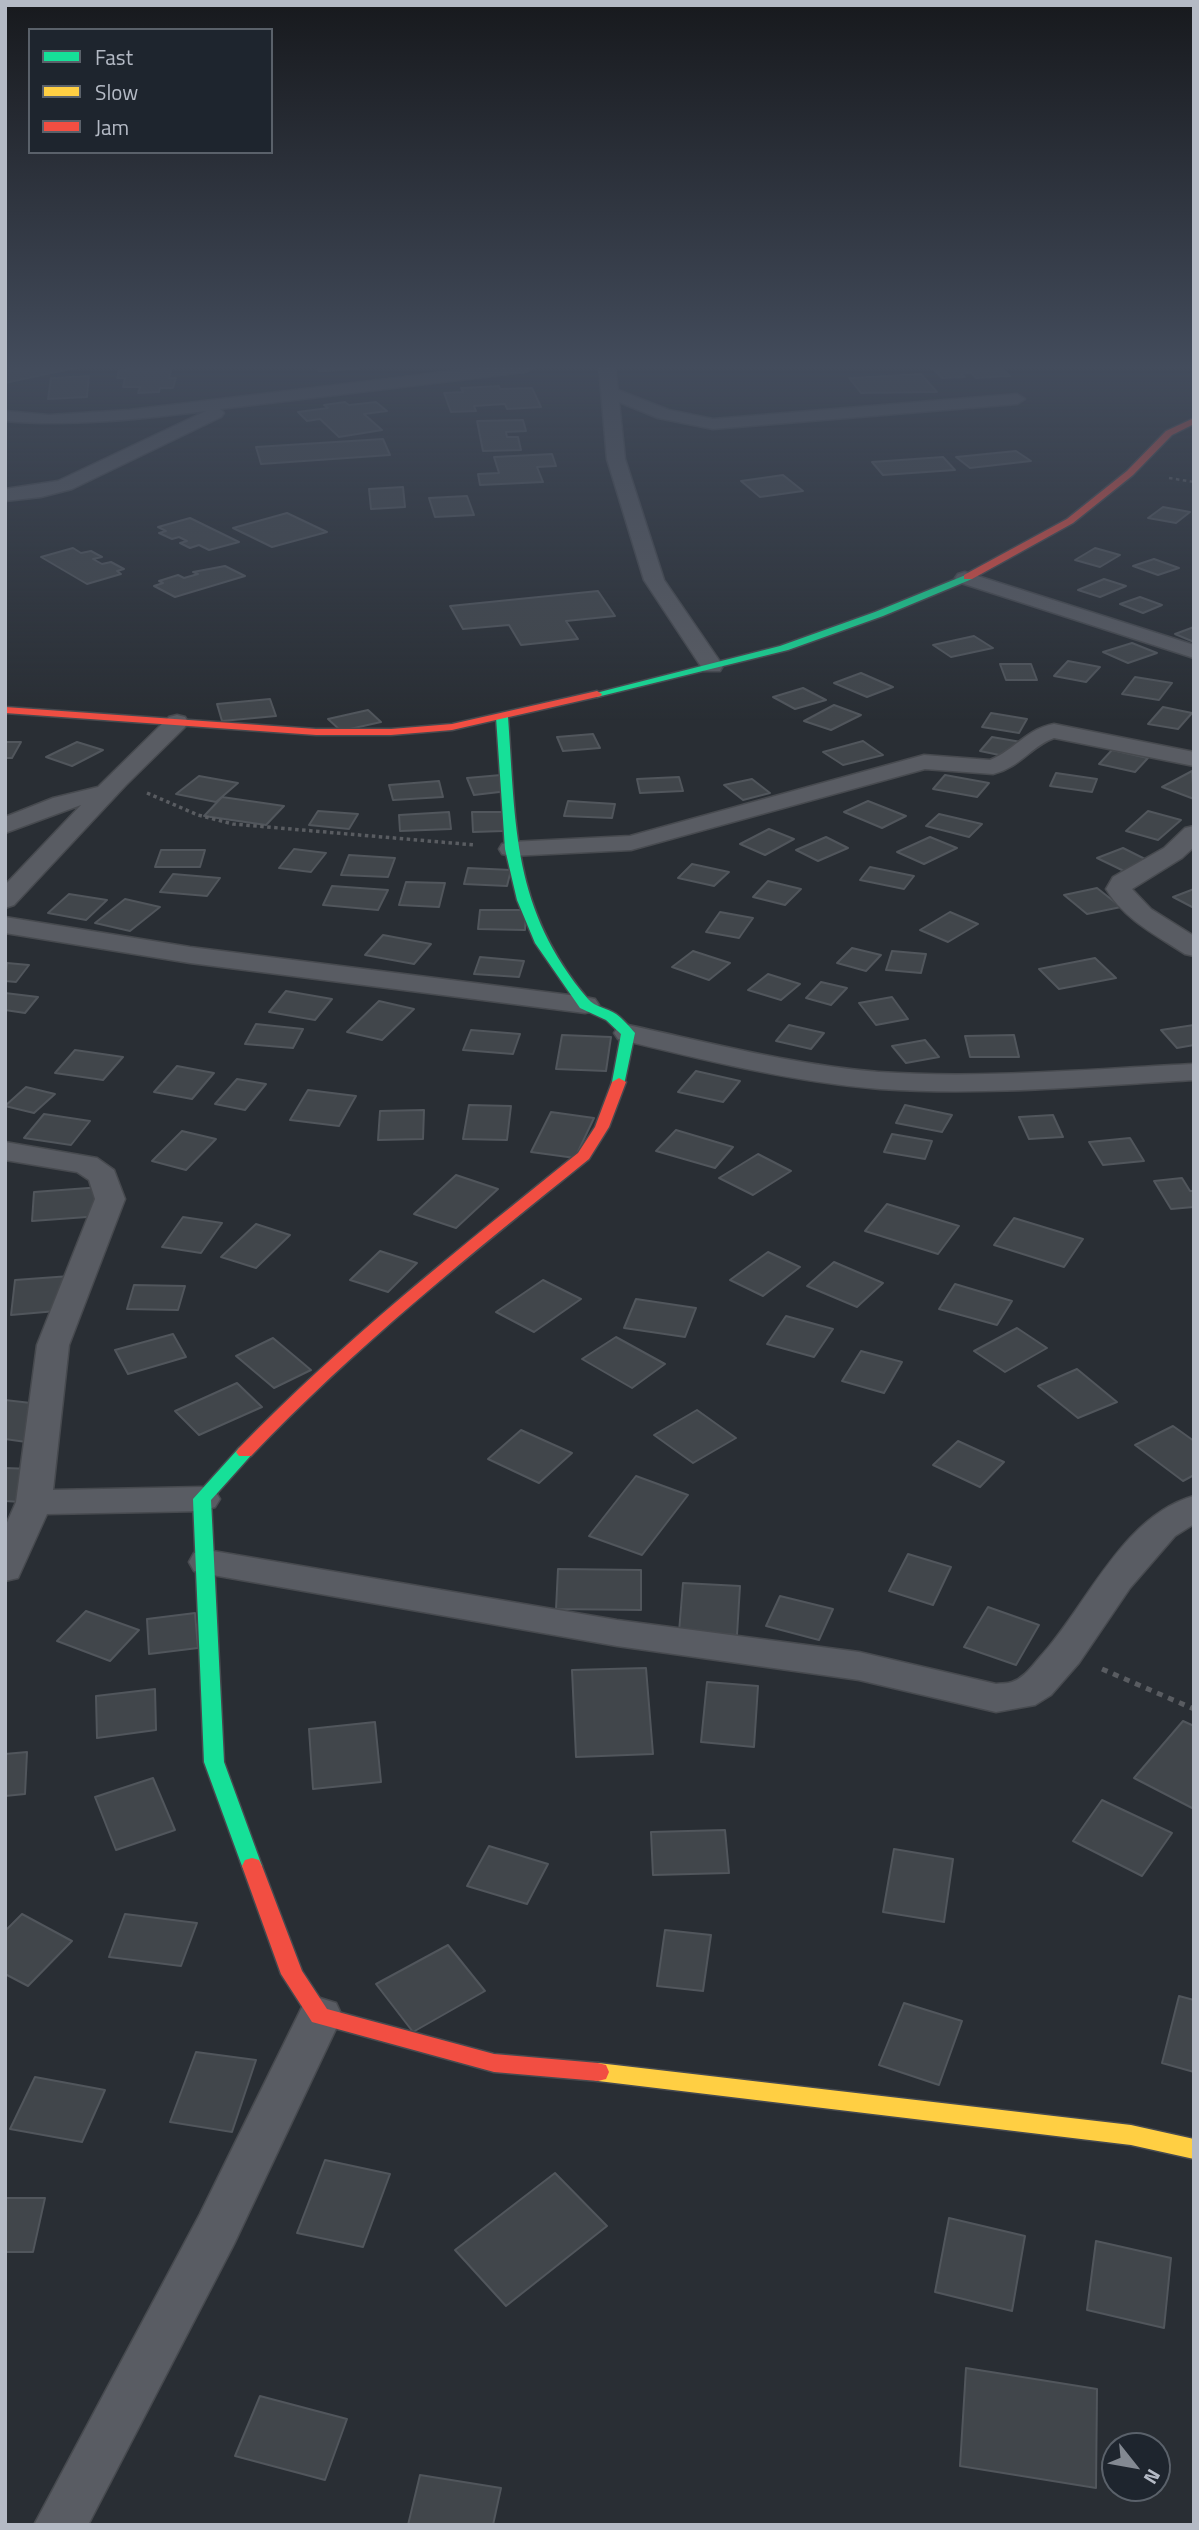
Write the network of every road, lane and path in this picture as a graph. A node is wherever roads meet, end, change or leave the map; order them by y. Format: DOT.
graph roads {
  1 [pos="65,485"];
  2 [pos="624,485"];
  3 [pos="1115,485"];
  4 [pos="5,495"];
  5 [pos="965,578"];
  6 [pos="1194,652"];
  7 [pos="712,666"];
  8 [pos="5,710"];
  9 [pos="502,718"];
  10 [pos="177,722"];
  11 [pos="1194,759"];
  12 [pos="112,786"];
  13 [pos="5,826"];
  14 [pos="1194,833"];
  15 [pos="511,849"];
  16 [pos="5,900"];
  17 [pos="5,925"];
  18 [pos="1194,948"];
  19 [pos="585,1005"];
  20 [pos="628,1033"];
  21 [pos="1194,1072"];
  22 [pos="5,1151"];
  23 [pos="202,1499"];
  24 [pos="34,1502"];
  25 [pos="1194,1508"];
  26 [pos="207,1562"];
  27 [pos="5,1569"];
  28 [pos="1066,1653"];
  29 [pos="1194,1709"];
  30 [pos="320,2016"];
  31 [pos="1194,2149"];
  32 [pos="60,2525"];
  1 -- 4 [label="street"];
  2 -- 7 [label="street"];
  3 -- 5 [label="street"];
  5 -- 6 [label="street"];
  5 -- 7 [label="street"];
  7 -- 9 [label="street"];
  8 -- 10 [label="street"];
  9 -- 10 [label="street"];
  9 -- 15 [label="street"];
  10 -- 12 [label="street"];
  11 -- 15 [label="street"];
  12 -- 13 [label="street"];
  12 -- 15 [label="path"];
  12 -- 16 [label="street"];
  14 -- 18 [label="street"];
  15 -- 19 [label="street"];
  17 -- 19 [label="street"];
  19 -- 20 [label="street"];
  20 -- 21 [label="street"];
  20 -- 23 [label="street"];
  22 -- 24 [label="street"];
  23 -- 24 [label="street"];
  23 -- 26 [label="street"];
  24 -- 27 [label="street"];
  25 -- 28 [label="street"];
  26 -- 28 [label="street"];
  26 -- 30 [label="street"];
  28 -- 29 [label="path"];
  30 -- 31 [label="street"];
  30 -- 32 [label="street"];
}
